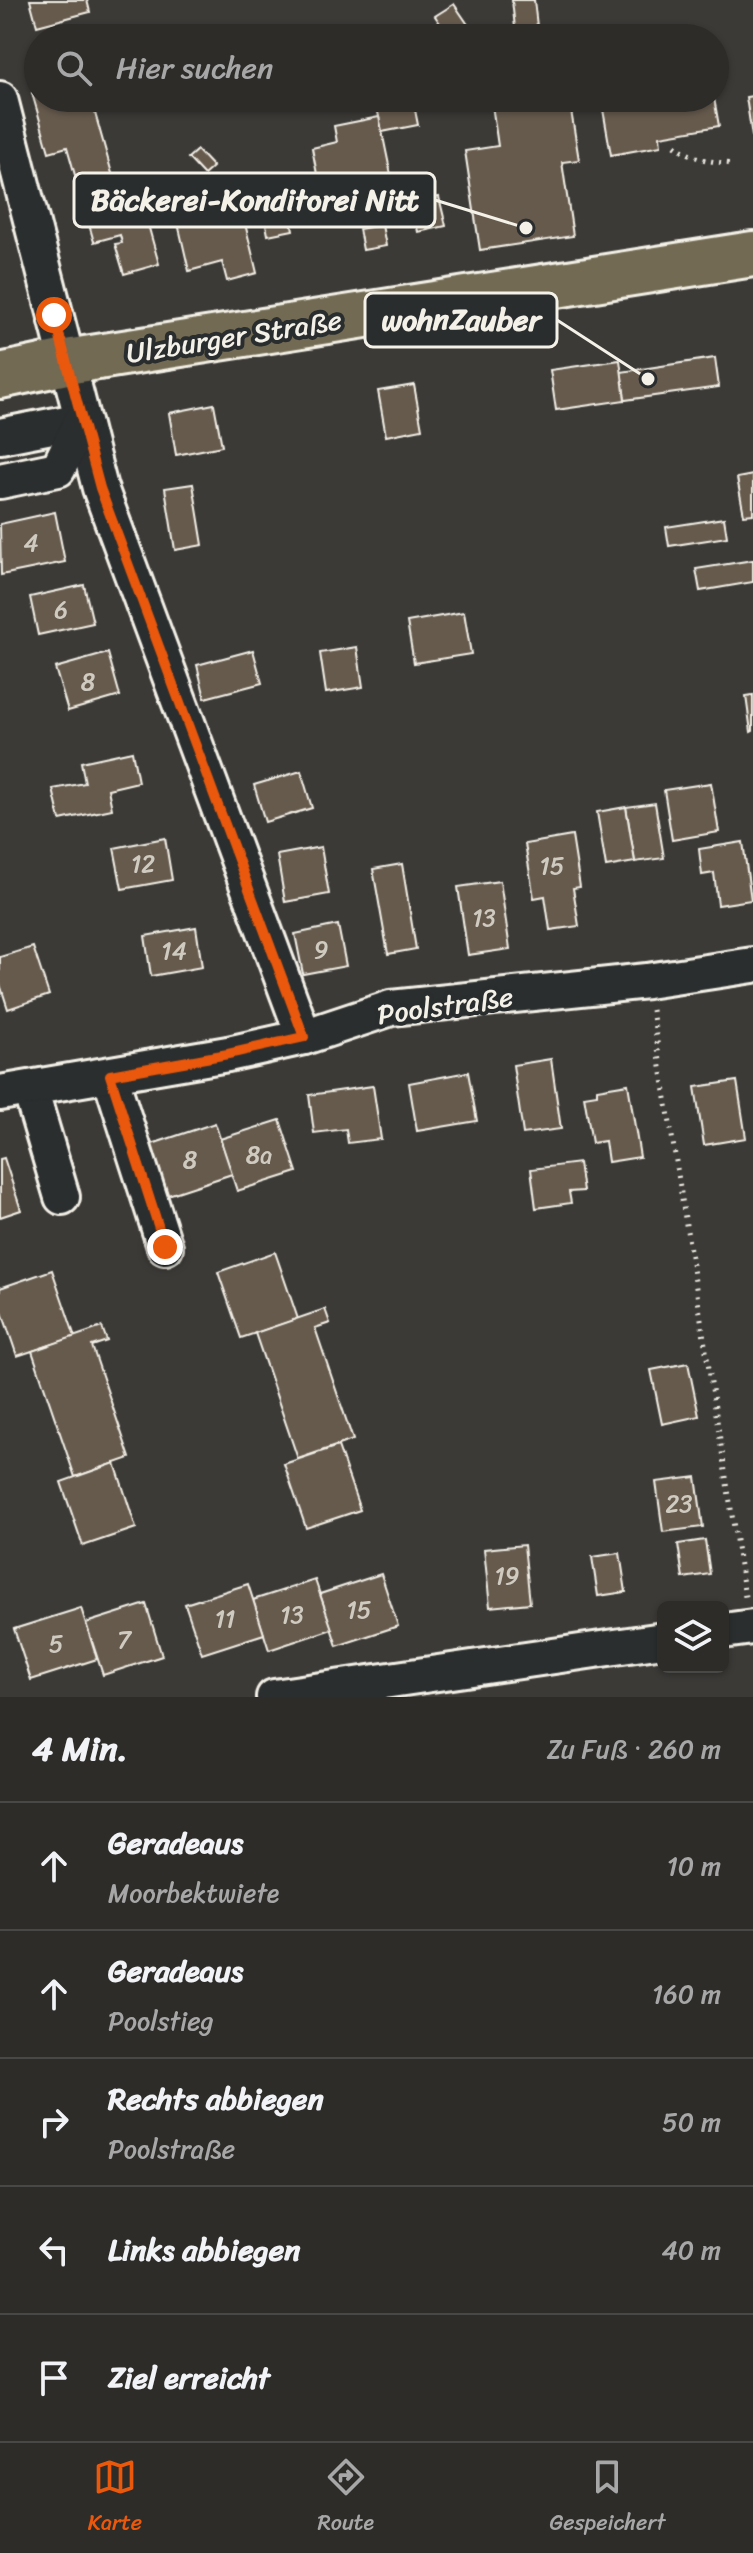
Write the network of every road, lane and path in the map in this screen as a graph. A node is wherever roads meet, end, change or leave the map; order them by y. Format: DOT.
graph roads {
  1 [pos="0,99"];
  2 [pos="675,145"];
  3 [pos="735,164"];
  4 [pos="11,189"];
  5 [pos="753,254"];
  6 [pos="66,362"];
  7 [pos="0,376"];
  8 [pos="82,420"];
  9 [pos="0,436"];
  10 [pos="0,481"];
  11 [pos="753,965"];
  12 [pos="647,981"];
  13 [pos="304,1037"];
  14 [pos="110,1075"];
  15 [pos="15,1091"];
  16 [pos="62,1197"];
  17 [pos="165,1247"];
  18 [pos="742,1629"];
  19 [pos="657,1641"];
  20 [pos="274,1697"];
  1 -- 4 [label="street"];
  2 -- 3 [label="path"];
  4 -- 6 [label="street"];
  5 -- 6 [label="main road, Ulzburger Straße"];
  6 -- 7 [label="main road, Ulzburger Straße"];
  6 -- 8 [label="street"];
  8 -- 9 [label="street"];
  8 -- 10 [label="street"];
  8 -- 13 [label="street"];
  11 -- 12 [label="street, Poolstraße"];
  12 -- 13 [label="street, Poolstraße"];
  12 -- 18 [label="path"];
  13 -- 14 [label="street, Poolstraße"];
  14 -- 15 [label="street, Poolstraße"];
  14 -- 17 [label="street"];
  15 -- 16 [label="street"];
  19 -- 20 [label="street"];
}
